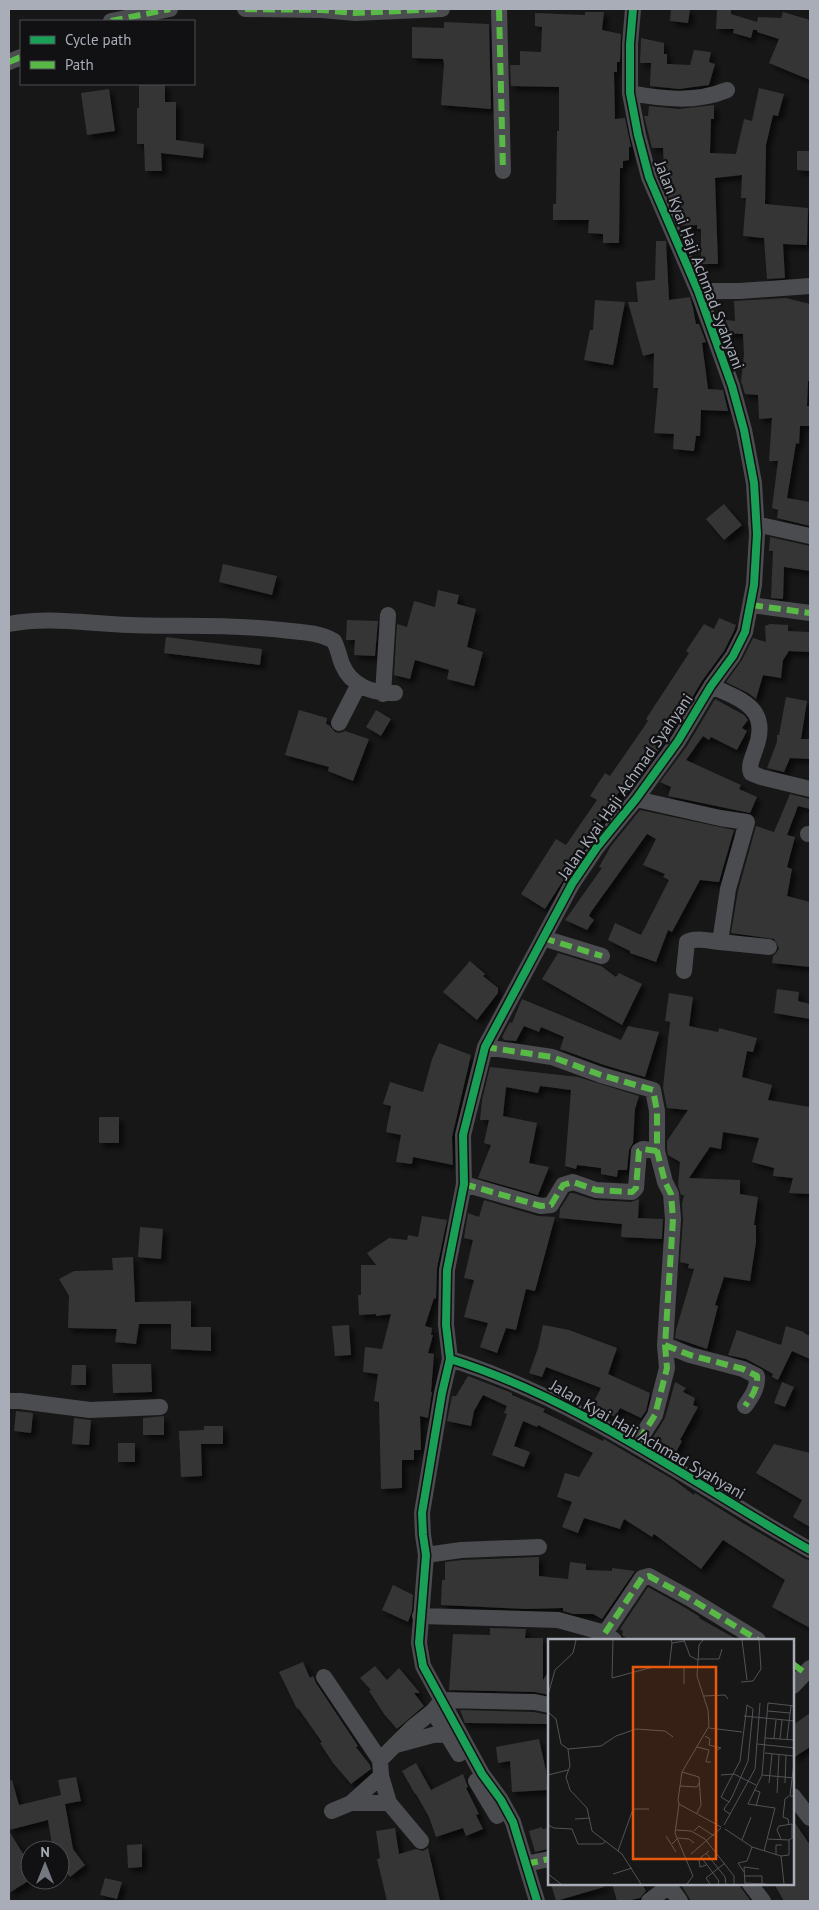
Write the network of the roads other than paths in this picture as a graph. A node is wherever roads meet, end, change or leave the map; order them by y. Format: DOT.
graph roads {
  1 [pos="170,9"];
  2 [pos="245,9"];
  3 [pos="442,9"];
  4 [pos="499,9"];
  5 [pos="633,9"];
  6 [pos="355,11"];
  7 [pos="116,20"];
  8 [pos="726,90"];
  9 [pos="630,93"];
  10 [pos="503,171"];
  11 [pos="810,286"];
  12 [pos="698,291"];
  13 [pos="756,524"];
  14 [pos="810,536"];
  15 [pos="751,605"];
  16 [pos="810,613"];
  17 [pos="388,615"];
  18 [pos="9,624"];
  19 [pos="359,684"];
  20 [pos="712,686"];
  21 [pos="339,723"];
  22 [pos="810,789"];
  23 [pos="636,799"];
  24 [pos="543,938"];
  25 [pos="720,942"];
  26 [pos="769,947"];
  27 [pos="602,956"];
  28 [pos="684,971"];
  29 [pos="486,1047"];
  30 [pos="657,1151"];
  31 [pos="464,1184"];
  32 [pos="665,1344"];
  33 [pos="450,1359"];
  34 [pos="9,1402"];
  35 [pos="746,1406"];
  36 [pos="160,1407"];
  37 [pos="636,1445"];
  38 [pos="540,1547"];
  39 [pos="810,1550"];
  40 [pos="426,1555"];
  41 [pos="420,1616"];
  42 [pos="609,1637"];
  43 [pos="756,1639"];
  44 [pos="803,1668"];
  45 [pos="324,1676"];
  46 [pos="794,1684"];
  47 [pos="548,1705"];
  48 [pos="438,1706"];
  49 [pos="448,1734"];
  50 [pos="394,1745"];
  51 [pos="380,1760"];
  52 [pos="381,1776"];
  53 [pos="794,1797"];
  54 [pos="351,1803"];
  55 [pos="389,1803"];
  56 [pos="332,1811"];
  57 [pos="496,1816"];
  58 [pos="810,1818"];
  59 [pos="422,1841"];
  60 [pos="548,1859"];
  61 [pos="526,1864"];
  62 [pos="670,1885"];
  63 [pos="751,1885"];
  64 [pos="537,1901"];
  65 [pos="648,1901"];
  66 [pos="680,1901"];
  67 [pos="763,1901"];
  1 -- 7 [label="street"];
  2 -- 6 [label="street"];
  3 -- 6 [label="street"];
  4 -- 10 [label="street"];
  5 -- 9 [label="street, Jalan Kyai Haji Achmad Syahyani"];
  8 -- 9 [label="street"];
  9 -- 12 [label="street, Jalan Kyai Haji Achmad Syahyani"];
  11 -- 12 [label="street"];
  12 -- 13 [label="street, Jalan Kyai Haji Achmad Syahyani"];
  13 -- 14 [label="street"];
  13 -- 15 [label="street, Jalan Kyai Haji Achmad Syahyani"];
  15 -- 16 [label="street"];
  15 -- 20 [label="street, Jalan Kyai Haji Achmad Syahyani"];
  17 -- 19 [label="street"];
  18 -- 19 [label="street"];
  19 -- 21 [label="street"];
  20 -- 22 [label="street"];
  20 -- 23 [label="street, Jalan Kyai Haji Achmad Syahyani"];
  23 -- 24 [label="street, Jalan Kyai Haji Achmad Syahyani"];
  23 -- 25 [label="street"];
  24 -- 27 [label="street"];
  24 -- 29 [label="street, Jalan Kyai Haji Achmad Syahyani"];
  25 -- 26 [label="street"];
  25 -- 28 [label="street"];
  29 -- 30 [label="street"];
  29 -- 31 [label="street, Jalan Kyai Haji Achmad Syahyani"];
  30 -- 31 [label="street"];
  30 -- 32 [label="street"];
  31 -- 33 [label="street, Jalan Kyai Haji Achmad Syahyani"];
  32 -- 35 [label="street"];
  32 -- 37 [label="street"];
  33 -- 37 [label="street, Jalan Kyai Haji Achmad Syahyani"];
  33 -- 40 [label="street"];
  34 -- 36 [label="street"];
  37 -- 39 [label="street, Jalan Kyai Haji Achmad Syahyani"];
  38 -- 40 [label="street"];
  40 -- 41 [label="street"];
  41 -- 42 [label="street"];
  41 -- 48 [label="street"];
  42 -- 43 [label="street"];
  44 -- 46 [label="street"];
  45 -- 51 [label="street"];
  47 -- 48 [label="street"];
  48 -- 49 [label="street"];
  48 -- 50 [label="street"];
  48 -- 61 [label="street"];
  49 -- 50 [label="street"];
  49 -- 57 [label="street"];
  50 -- 51 [label="street"];
  51 -- 52 [label="street"];
  52 -- 54 [label="street"];
  52 -- 55 [label="street"];
  53 -- 58 [label="street"];
  54 -- 55 [label="street"];
  54 -- 56 [label="street"];
  55 -- 59 [label="street"];
  60 -- 61 [label="street"];
  61 -- 64 [label="street"];
  62 -- 65 [label="street"];
  62 -- 66 [label="street"];
  63 -- 67 [label="street"];
}
